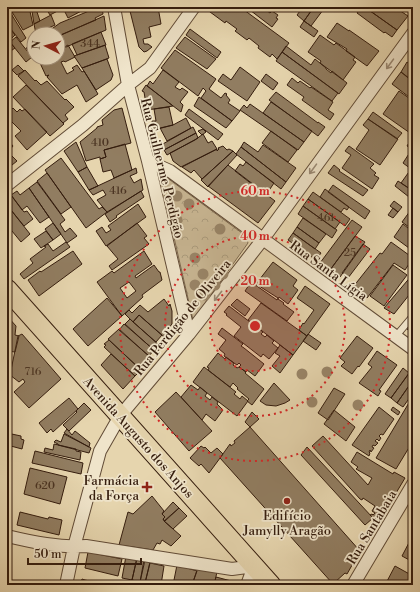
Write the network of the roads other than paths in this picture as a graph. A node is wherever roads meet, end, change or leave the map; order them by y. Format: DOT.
graph roads {
  1 [pos="114,7"];
  2 [pos="194,7"];
  3 [pos="413,33"];
  4 [pos="128,85"];
  5 [pos="148,161"];
  6 [pos="7,185"];
  7 [pos="263,239"];
  8 [pos="7,289"];
  9 [pos="413,316"];
  10 [pos="189,334"];
  11 [pos="396,336"];
  12 [pos="413,349"];
  13 [pos="120,416"];
  14 [pos="413,484"];
  15 [pos="7,536"];
  16 [pos="74,547"];
  17 [pos="254,566"];
  18 [pos="66,585"];
  19 [pos="247,585"];
  20 [pos="271,585"];
  21 [pos="353,585"];
  1 -- 4 [label="street, Rua Guilherme Perdigão"];
  2 -- 4 [label="street"];
  3 -- 7 [label="street, Rua Perdigão de Oliveira, one-way"];
  4 -- 5 [label="street, Rua Guilherme Perdigão"];
  4 -- 6 [label="street"];
  5 -- 7 [label="street, Rua Santa Lígia"];
  5 -- 10 [label="street, Rua Guilherme Perdigão"];
  7 -- 10 [label="street, Rua Perdigão de Oliveira, one-way"];
  7 -- 11 [label="street, Rua Santa Lígia"];
  8 -- 13 [label="main road, Avenida Augusto dos Anjos"];
  9 -- 11 [label="lane"];
  10 -- 13 [label="street, Rua Perdigão de Oliveira"];
  11 -- 12 [label="street, Rua Santa Lígia"];
  13 -- 16 [label="street, Rua Perdigão de Oliveira"];
  13 -- 17 [label="main road, Avenida Augusto dos Anjos"];
  14 -- 21 [label="street, Rua Santabaia"];
  15 -- 16 [label="street"];
  16 -- 17 [label="street"];
  16 -- 18 [label="street, Rua Perdigão de Oliveira"];
  17 -- 19 [label="street"];
  17 -- 20 [label="main road, Avenida Augusto dos Anjos"];
}
